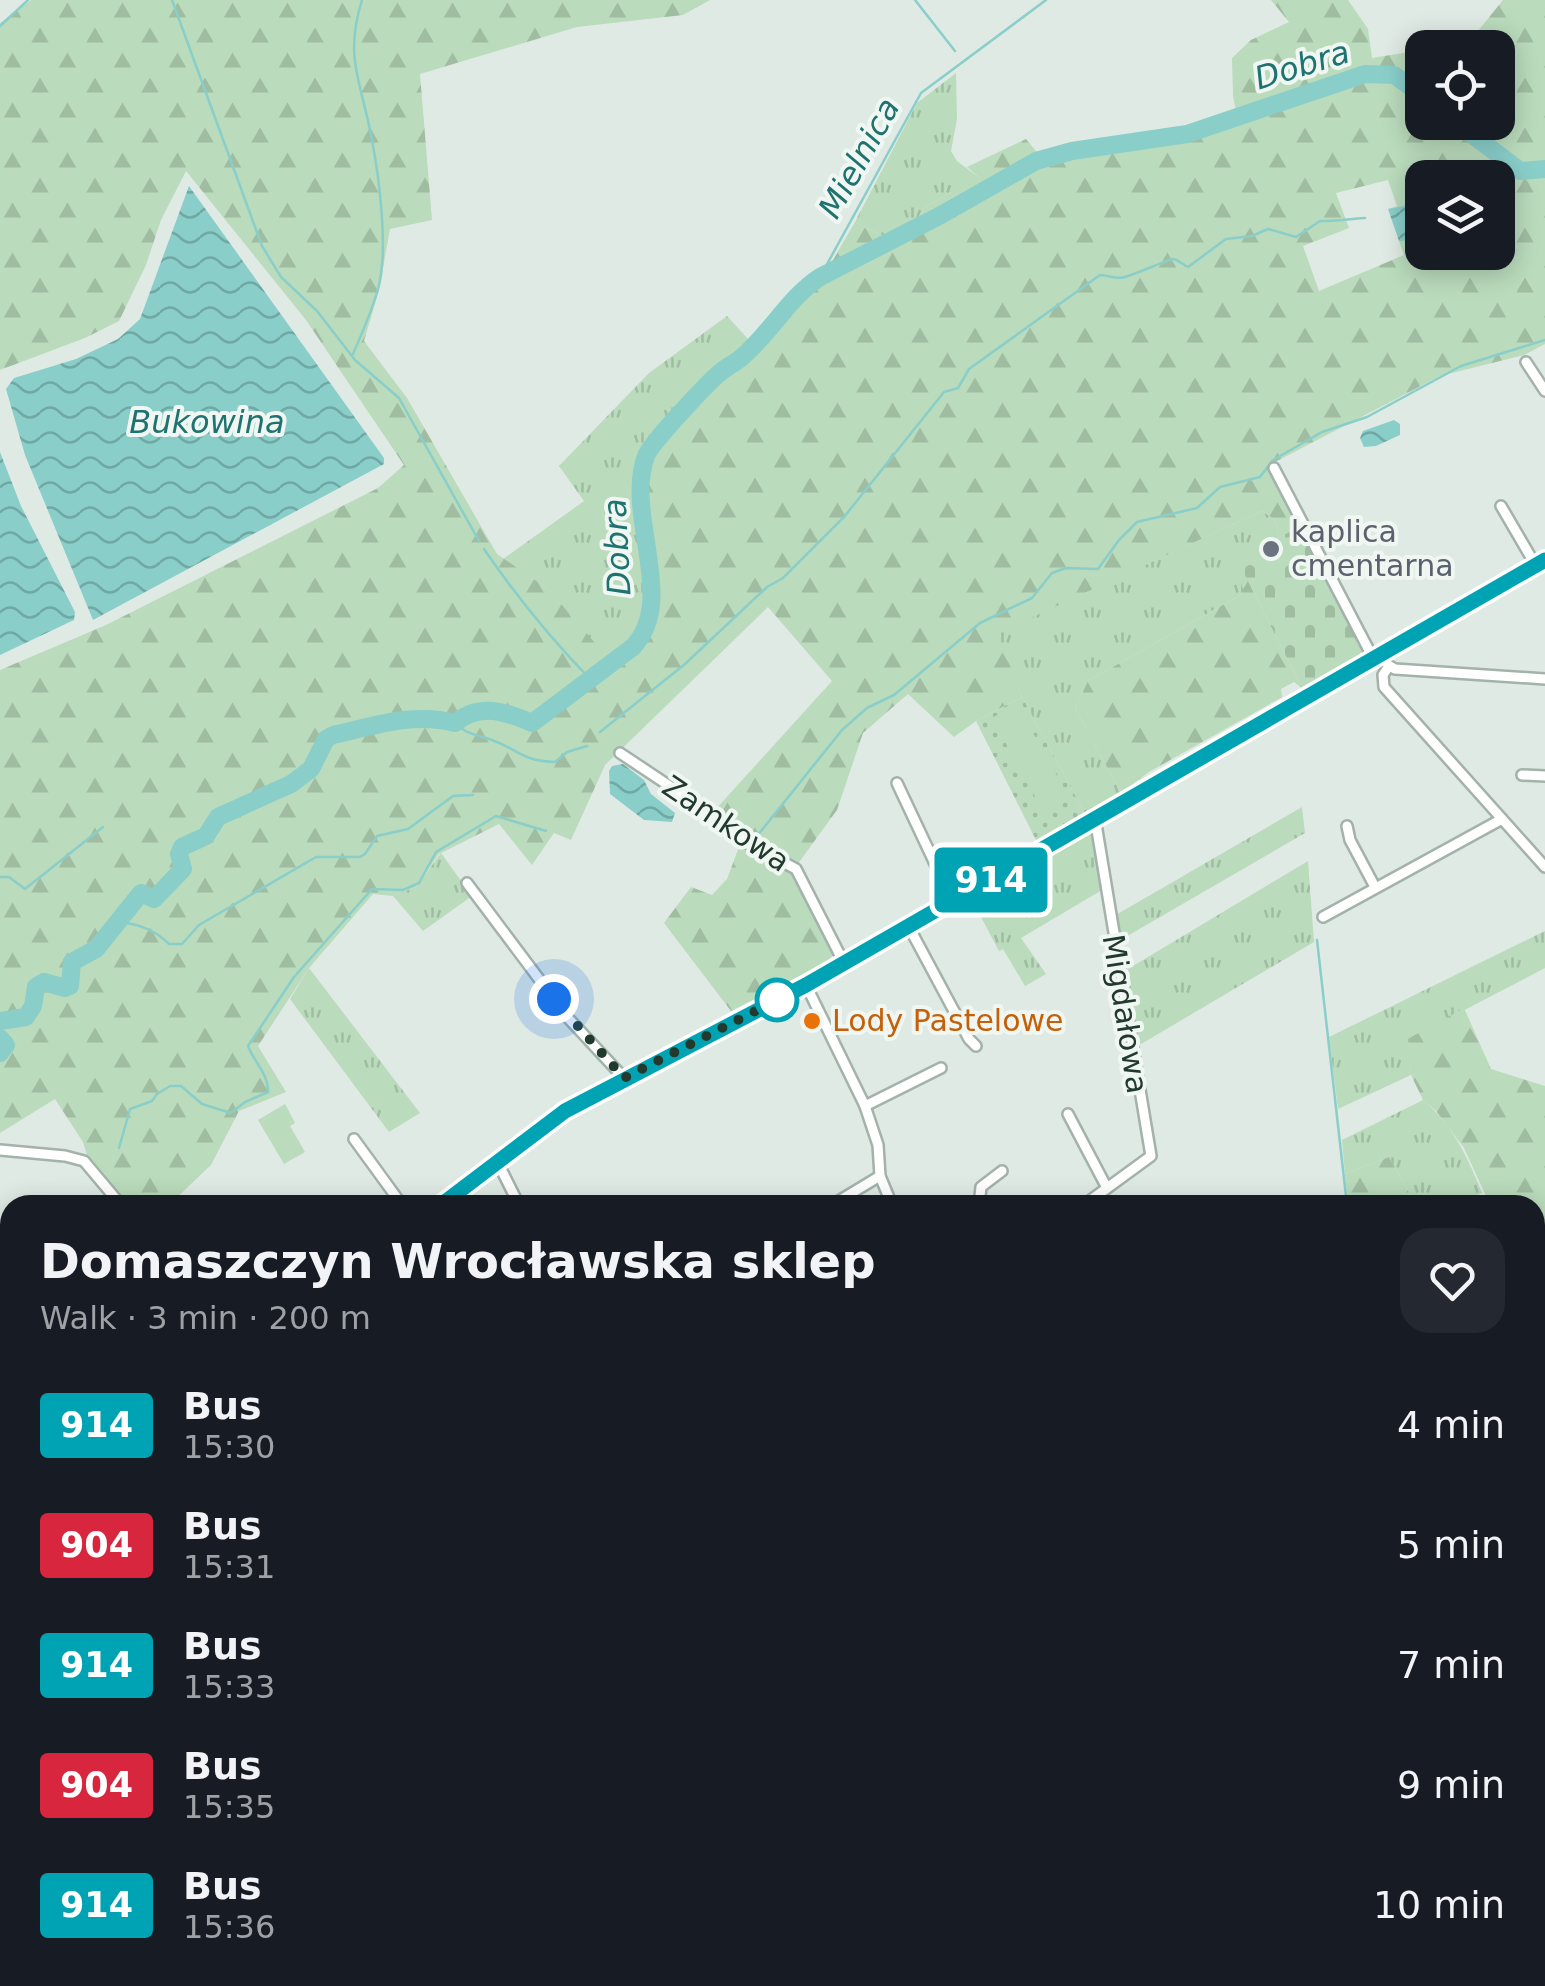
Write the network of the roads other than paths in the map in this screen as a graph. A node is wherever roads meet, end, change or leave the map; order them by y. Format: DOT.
graph roads {
  1 [pos="1526,362"];
  2 [pos="1545,391"];
  3 [pos="1274,468"];
  4 [pos="1501,506"];
  5 [pos="1540,563"];
  6 [pos="1377,656"];
  7 [pos="1388,666"];
  8 [pos="1545,679"];
  9 [pos="620,753"];
  10 [pos="1522,775"];
  11 [pos="1545,776"];
  12 [pos="898,783"];
  13 [pos="1092,820"];
  14 [pos="1502,820"];
  15 [pos="1347,826"];
  16 [pos="1545,867"];
  17 [pos="467,883"];
  18 [pos="1375,887"];
  19 [pos="953,902"];
  20 [pos="1323,917"];
  21 [pos="909,926"];
  22 [pos="844,962"];
  23 [pos="806,985"];
  24 [pos="976,1046"];
  25 [pos="940,1068"];
  26 [pos="624,1078"];
  27 [pos="865,1106"];
  28 [pos="1068,1114"];
  29 [pos="354,1139"];
  30 [pos="0,1150"];
  31 [pos="497,1160"];
  32 [pos="1002,1171"];
  33 [pos="880,1176"];
  34 [pos="1107,1188"];
  35 [pos="113,1195"];
  36 [pos="395,1195"];
  37 [pos="453,1195"];
  38 [pos="514,1195"];
  39 [pos="849,1195"];
  40 [pos="888,1195"];
  41 [pos="981,1195"];
  42 [pos="1098,1195"];
  1 -- 2 [label="street"];
  3 -- 6 [label="street"];
  4 -- 5 [label="street"];
  5 -- 6 [label="street"];
  6 -- 7 [label="street"];
  6 -- 13 [label="street"];
  7 -- 8 [label="street"];
  7 -- 14 [label="street"];
  9 -- 22 [label="street, Zamkowa"];
  10 -- 11 [label="street"];
  12 -- 19 [label="street"];
  13 -- 19 [label="street"];
  13 -- 34 [label="street, Migdałowa"];
  14 -- 16 [label="street"];
  14 -- 18 [label="street"];
  15 -- 18 [label="street"];
  17 -- 26 [label="street"];
  18 -- 20 [label="street"];
  19 -- 21 [label="street"];
  21 -- 22 [label="street"];
  21 -- 24 [label="street"];
  22 -- 23 [label="street"];
  23 -- 26 [label="street"];
  23 -- 27 [label="street"];
  25 -- 27 [label="street"];
  26 -- 31 [label="street"];
  27 -- 33 [label="street"];
  28 -- 34 [label="street"];
  29 -- 36 [label="street"];
  30 -- 35 [label="street"];
  31 -- 37 [label="street"];
  31 -- 38 [label="street"];
  32 -- 41 [label="street"];
  33 -- 39 [label="street"];
  33 -- 40 [label="street"];
  34 -- 42 [label="street, Migdałowa"];
}
